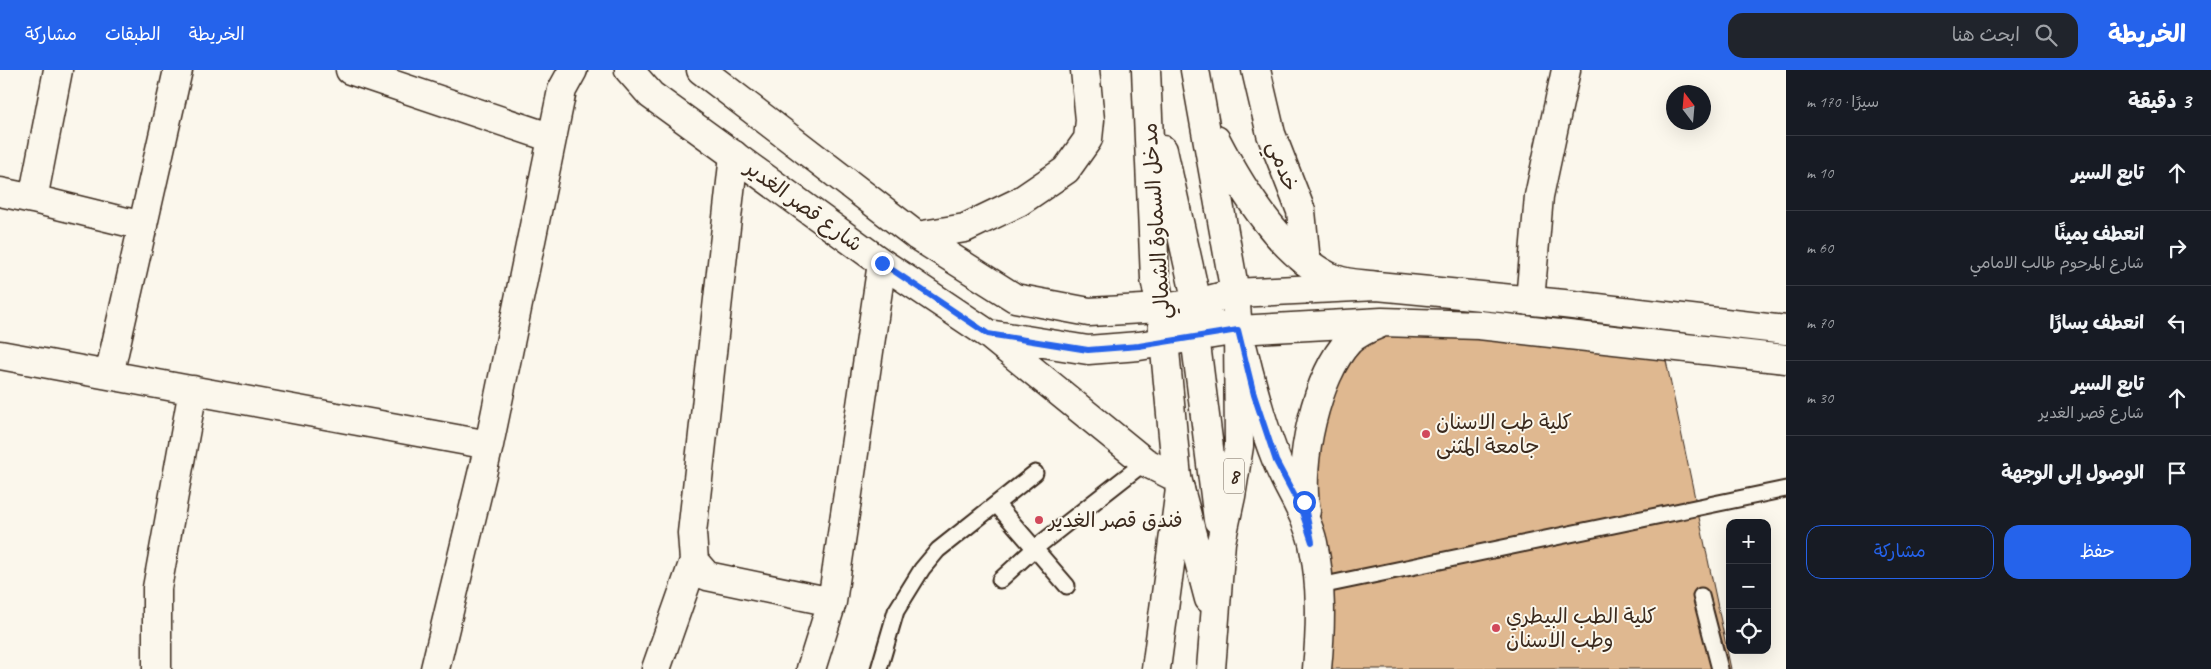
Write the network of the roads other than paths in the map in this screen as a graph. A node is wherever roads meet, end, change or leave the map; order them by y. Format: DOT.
graph roads {
  1 [pos="58,70"];
  2 [pos="178,70"];
  3 [pos="350,70"];
  4 [pos="573,70"];
  5 [pos="628,70"];
  6 [pos="701,70"];
  7 [pos="1085,70"];
  8 [pos="1146,70"];
  9 [pos="1196,70"];
  10 [pos="1256,70"];
  11 [pos="1566,70"];
  12 [pos="552,138"];
  13 [pos="734,155"];
  14 [pos="0,192"];
  15 [pos="33,199"];
  16 [pos="143,226"];
  17 [pos="916,236"];
  18 [pos="1306,262"];
  19 [pos="882,263"];
  20 [pos="1377,286"];
  21 [pos="1235,293"];
  22 [pos="1530,300"];
  23 [pos="1197,303"];
  24 [pos="1161,308"];
  25 [pos="1382,322"];
  26 [pos="1238,330"];
  27 [pos="1786,330"];
  28 [pos="988,334"];
  29 [pos="1195,336"];
  30 [pos="1164,340"];
  31 [pos="0,355"];
  32 [pos="1786,359"];
  33 [pos="109,375"];
  34 [pos="193,390"];
  35 [pos="489,445"];
  36 [pos="1145,462"];
  37 [pos="1035,473"];
  38 [pos="1178,484"];
  39 [pos="1786,489"];
  40 [pos="997,505"];
  41 [pos="1221,542"];
  42 [pos="1312,542"];
  43 [pos="1034,549"];
  44 [pos="694,561"];
  45 [pos="1000,580"];
  46 [pos="1067,586"];
  47 [pos="1320,586"];
  48 [pos="1702,596"];
  49 [pos="832,602"];
  50 [pos="1215,620"];
  51 [pos="157,669"];
  52 [pos="435,669"];
  53 [pos="656,669"];
  54 [pos="811,669"];
  55 [pos="879,669"];
  56 [pos="1156,669"];
  57 [pos="1211,669"];
  58 [pos="1317,669"];
  59 [pos="1720,669"];
  1 -- 15 [label="main road"];
  2 -- 16 [label="main road"];
  3 -- 12 [label="main road"];
  4 -- 12 [label="main road"];
  5 -- 13 [label="main road, شارع قصر الغدير"];
  6 -- 17 [label="main road"];
  7 -- 17 [label="main road"];
  8 -- 23 [label="main road"];
  8 -- 24 [label="main road, مدخل السماوة الشمالي / 8"];
  9 -- 18 [label="main road"];
  9 -- 21 [label="main road, 8"];
  10 -- 18 [label="main road, خدمي"];
  11 -- 22 [label="main road"];
  12 -- 35 [label="main road"];
  13 -- 19 [label="main road, شارع قصر الغدير"];
  13 -- 44 [label="main road"];
  14 -- 15 [label="main road"];
  15 -- 16 [label="main road"];
  16 -- 33 [label="main road"];
  17 -- 24 [label="main road"];
  18 -- 20 [label="main road"];
  19 -- 28 [label="main road, شارع قصر الغدير"];
  19 -- 49 [label="main road"];
  20 -- 21 [label="main road"];
  20 -- 22 [label="main road"];
  21 -- 23 [label="main road"];
  21 -- 26 [label="main road, 8"];
  22 -- 27 [label="main road"];
  23 -- 24 [label="main road"];
  23 -- 26 [label="main road"];
  24 -- 29 [label="main road"];
  24 -- 30 [label="main road, مدخل السماوة الشمالي / 8"];
  25 -- 26 [label="main road"];
  25 -- 32 [label="main road"];
  25 -- 42 [label="main road"];
  26 -- 29 [label="main road"];
  26 -- 41 [label="main road, 8"];
  26 -- 42 [label="main road"];
  28 -- 30 [label="main road"];
  28 -- 36 [label="main road, شارع قصر الغدير"];
  29 -- 30 [label="main road"];
  29 -- 41 [label="main road"];
  30 -- 38 [label="main road, مدخل السماوة الشمالي / 8"];
  31 -- 33 [label="main road"];
  33 -- 34 [label="main road"];
  34 -- 35 [label="main road"];
  34 -- 51 [label="main road"];
  35 -- 52 [label="main road"];
  36 -- 38 [label="main road, شارع قصر الغدير"];
  36 -- 43 [label="lane"];
  37 -- 40 [label="lane"];
  38 -- 50 [label="main road, مدخل السماوة الشمالي / 8"];
  38 -- 56 [label="main road"];
  39 -- 47 [label="lane"];
  40 -- 43 [label="lane"];
  40 -- 55 [label="lane"];
  41 -- 50 [label="main road, 8"];
  42 -- 47 [label="main road"];
  43 -- 45 [label="lane"];
  43 -- 46 [label="lane"];
  44 -- 49 [label="main road"];
  44 -- 53 [label="main road"];
  47 -- 58 [label="main road"];
  48 -- 59 [label="lane"];
  49 -- 54 [label="main road"];
  50 -- 57 [label="main road, 8"];
}
